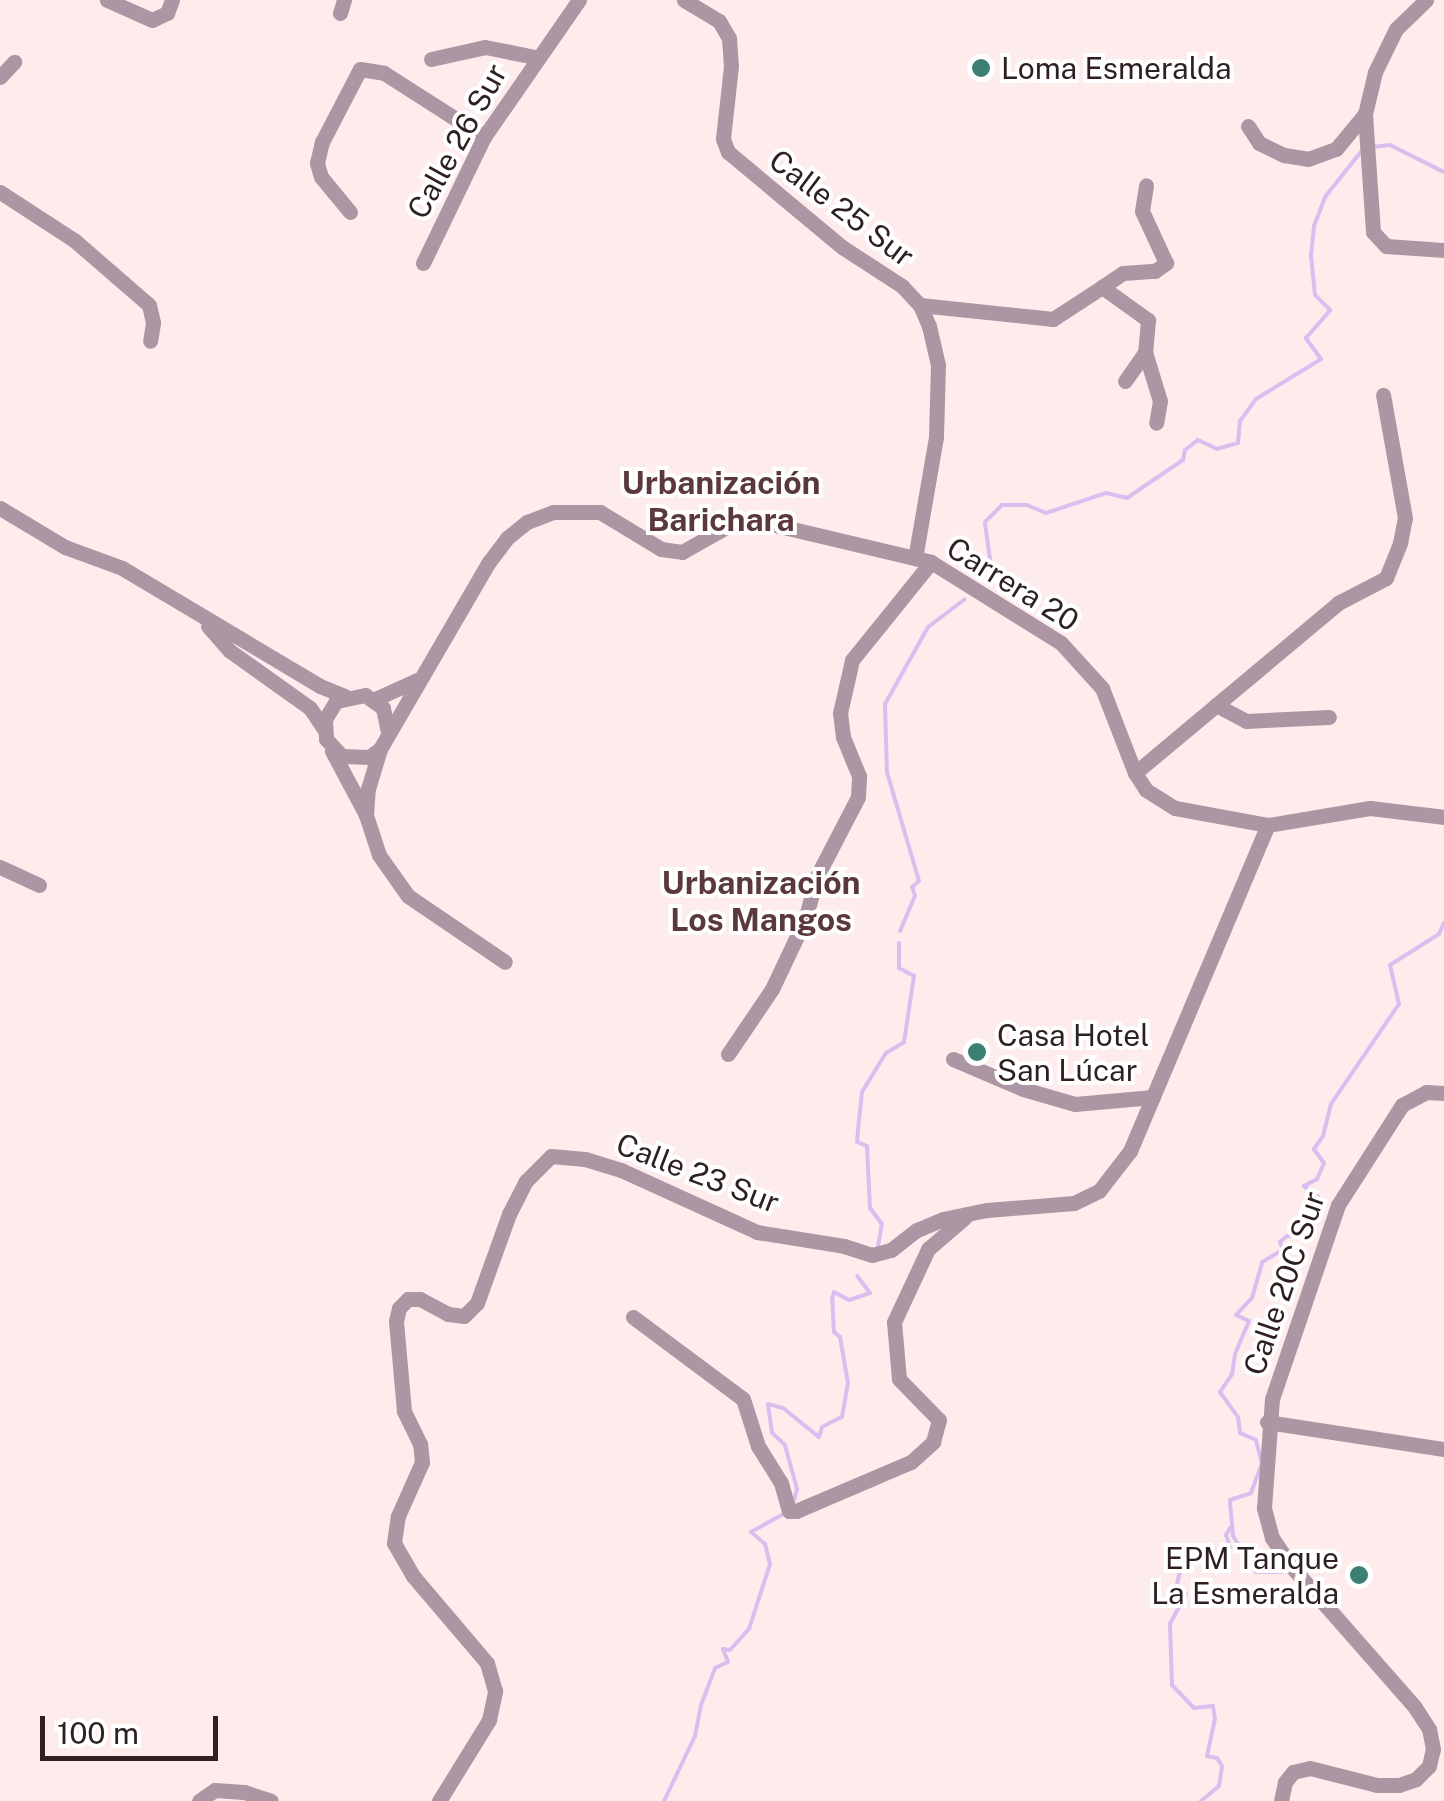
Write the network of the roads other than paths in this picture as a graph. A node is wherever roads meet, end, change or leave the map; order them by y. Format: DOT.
graph roads {
  1 [pos="108,0"];
  2 [pos="172,0"];
  3 [pos="578,0"];
  4 [pos="684,0"];
  5 [pos="1426,0"];
  6 [pos="535,57"];
  7 [pos="430,59"];
  8 [pos="14,62"];
  9 [pos="0,77"];
  10 [pos="1365,114"];
  11 [pos="1248,126"];
  12 [pos="484,137"];
  13 [pos="1146,185"];
  14 [pos="0,192"];
  15 [pos="350,212"];
  16 [pos="1444,250"];
  17 [pos="423,263"];
  18 [pos="1102,287"];
  19 [pos="920,305"];
  20 [pos="150,341"];
  21 [pos="1146,352"];
  22 [pos="1126,382"];
  23 [pos="1383,395"];
  24 [pos="1156,423"];
  25 [pos="0,508"];
  26 [pos="923,560"];
  27 [pos="198,616"];
  28 [pos="417,680"];
  29 [pos="345,696"];
  30 [pos="375,699"];
  31 [pos="1216,705"];
  32 [pos="1329,717"];
  33 [pos="324,730"];
  34 [pos="388,732"];
  35 [pos="331,747"];
  36 [pos="380,748"];
  37 [pos="1135,773"];
  38 [pos="366,815"];
  39 [pos="1444,816"];
  40 [pos="1268,825"];
  41 [pos="0,867"];
  42 [pos="40,885"];
  43 [pos="505,962"];
  44 [pos="728,1054"];
  45 [pos="954,1059"];
  46 [pos="1444,1092"];
  47 [pos="1152,1096"];
  48 [pos="976,1212"];
  49 [pos="633,1317"];
  50 [pos="1268,1422"];
  51 [pos="1444,1449"];
  52 [pos="198,1801"];
  53 [pos="272,1801"];
  54 [pos="439,1801"];
  55 [pos="1281,1801"];
  1 -- 2 [label="street"];
  3 -- 6 [label="street, Calle 26 Sur"];
  4 -- 19 [label="street, Calle 25 Sur"];
  5 -- 10 [label="street"];
  6 -- 7 [label="street"];
  6 -- 12 [label="street, Calle 26 Sur"];
  8 -- 9 [label="street"];
  10 -- 11 [label="street"];
  10 -- 16 [label="street"];
  12 -- 15 [label="street"];
  12 -- 17 [label="street, Calle 26 Sur"];
  13 -- 18 [label="street"];
  14 -- 20 [label="street"];
  18 -- 19 [label="street"];
  18 -- 21 [label="street"];
  19 -- 26 [label="street, Calle 25 Sur"];
  21 -- 22 [label="street"];
  21 -- 24 [label="street"];
  23 -- 31 [label="street"];
  25 -- 27 [label="street"];
  26 -- 28 [label="street, Carrera 20"];
  26 -- 37 [label="street, Carrera 20"];
  26 -- 44 [label="street, Calle 25 Sur"];
  27 -- 29 [label="street"];
  27 -- 33 [label="street"];
  28 -- 30 [label="street"];
  28 -- 34 [label="street, Carrera 20"];
  29 -- 30 [label="street"];
  29 -- 33 [label="street"];
  30 -- 34 [label="street"];
  31 -- 32 [label="street"];
  31 -- 37 [label="street"];
  33 -- 35 [label="street"];
  34 -- 36 [label="street"];
  35 -- 36 [label="street"];
  35 -- 38 [label="street"];
  36 -- 38 [label="street"];
  37 -- 40 [label="street, Carrera 20"];
  38 -- 43 [label="street"];
  39 -- 40 [label="street, Carrera 20"];
  40 -- 47 [label="street, Calle 23 Sur"];
  41 -- 42 [label="street"];
  45 -- 47 [label="street"];
  46 -- 50 [label="street, Calle 20C Sur"];
  47 -- 48 [label="street, Calle 23 Sur"];
  48 -- 49 [label="street"];
  48 -- 54 [label="street, Calle 23 Sur"];
  50 -- 51 [label="street"];
  50 -- 55 [label="street, Calle 20C Sur"];
  52 -- 53 [label="street"];
}
